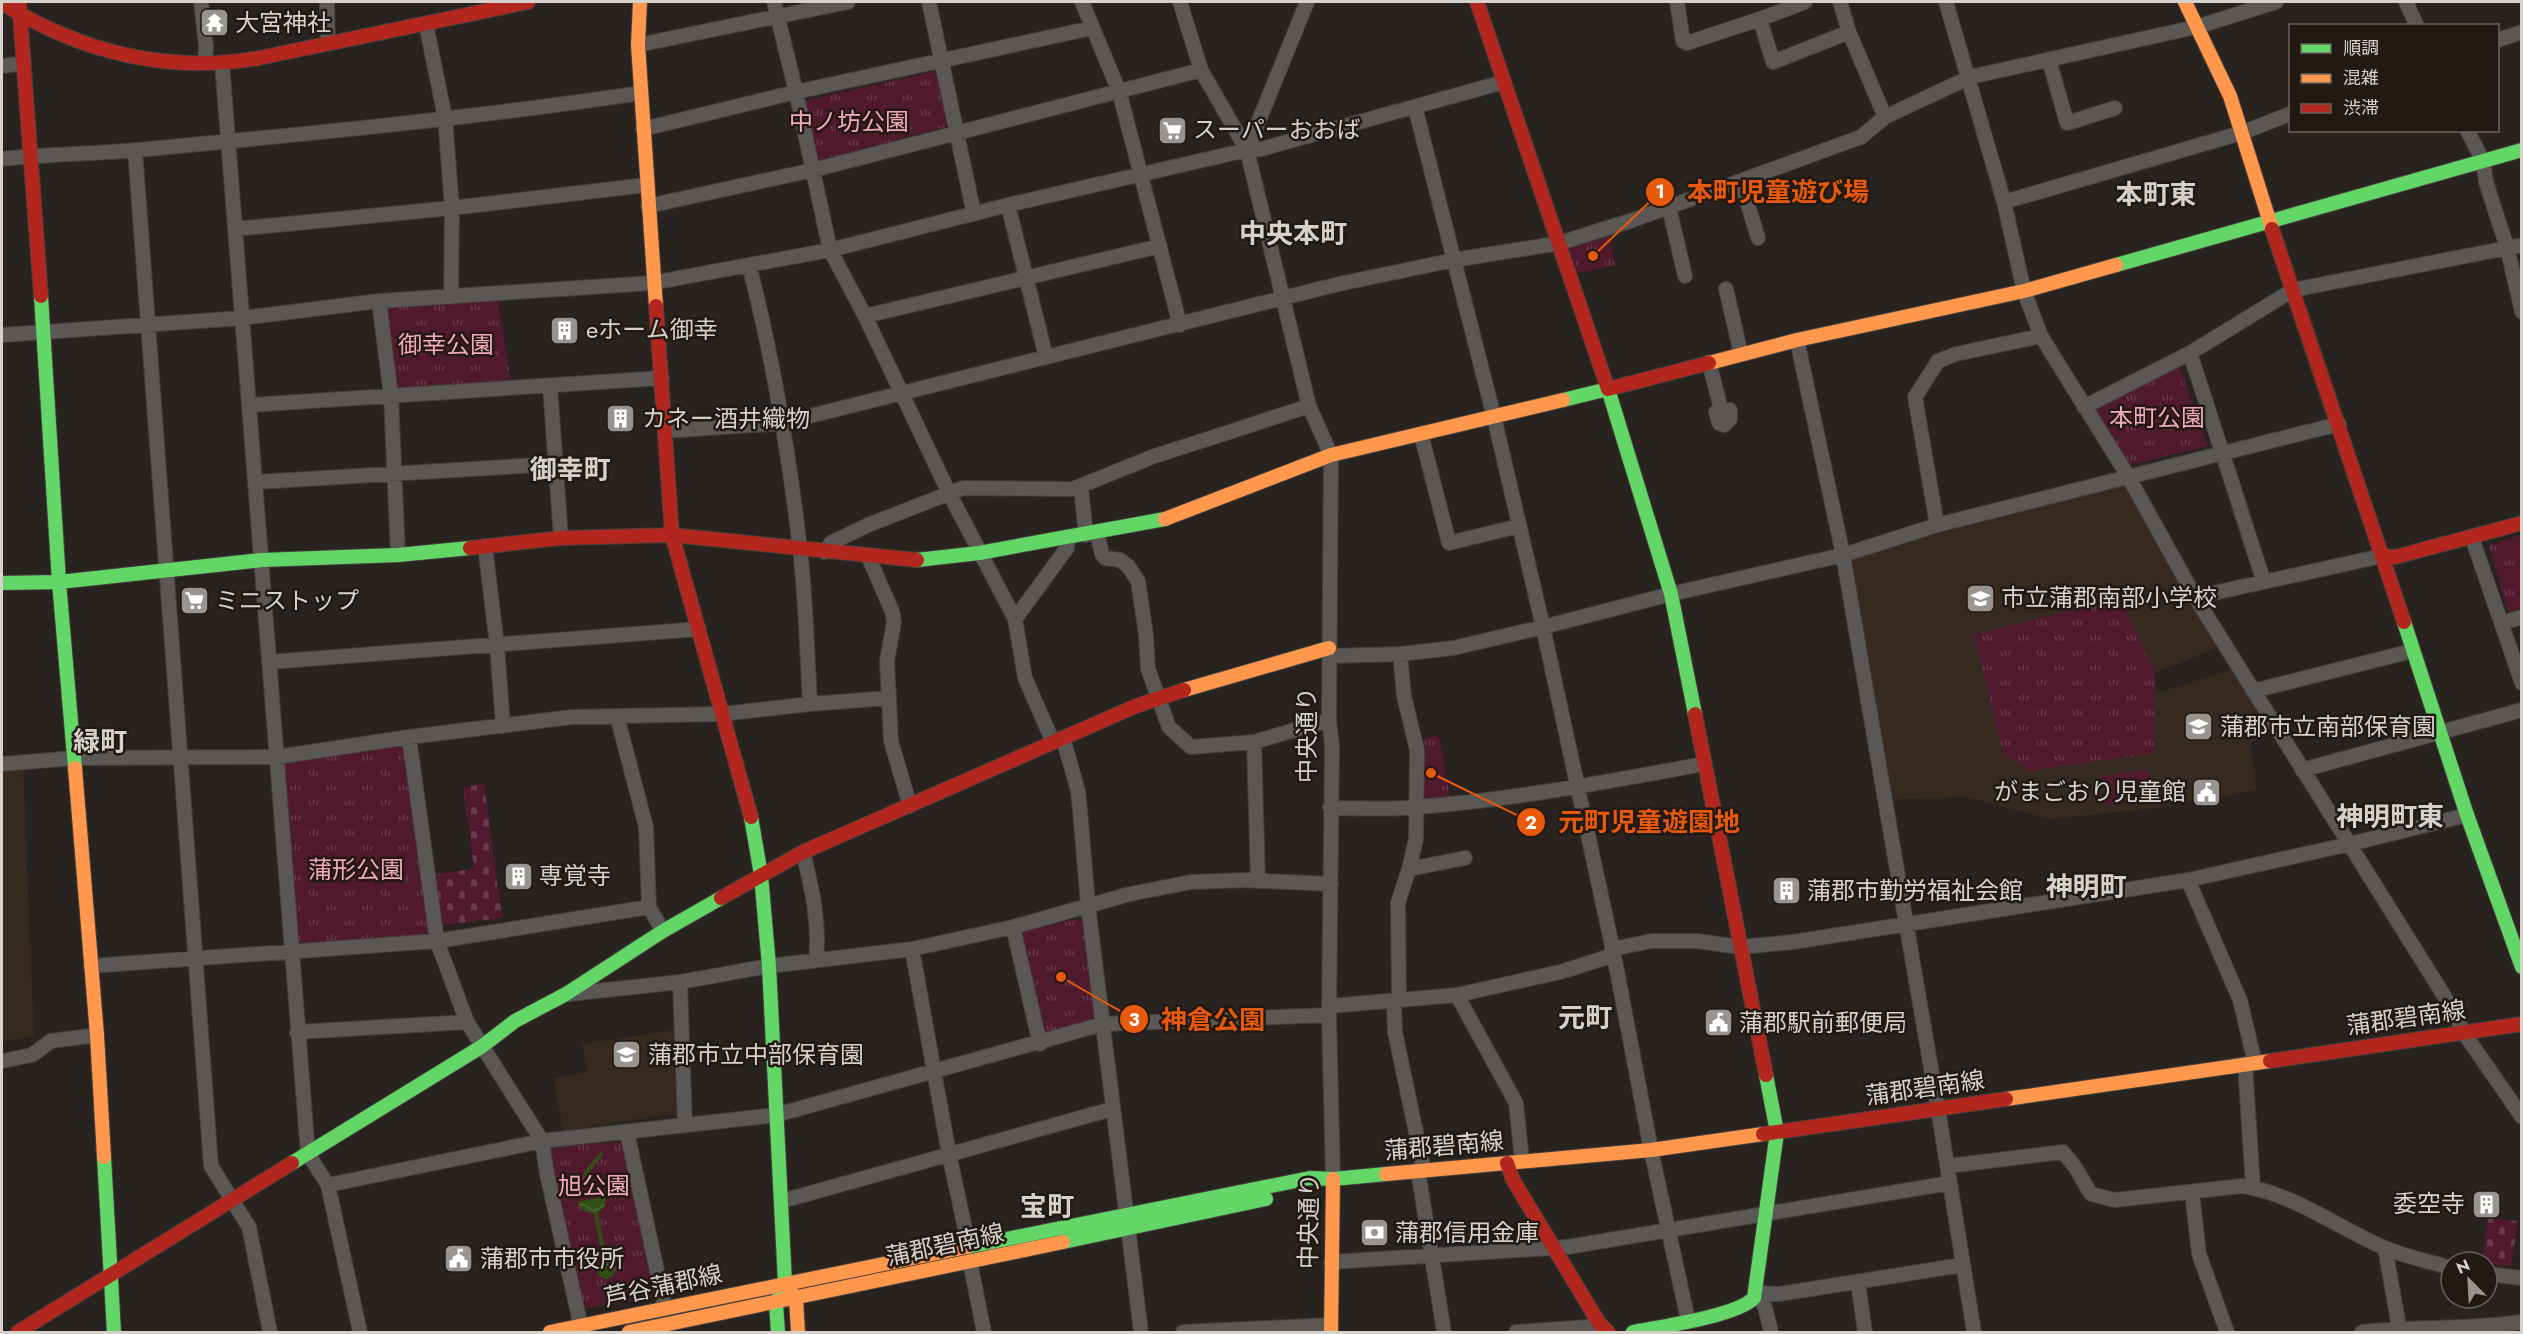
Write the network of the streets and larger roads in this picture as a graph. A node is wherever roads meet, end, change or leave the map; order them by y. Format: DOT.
graph roads {
  1 [pos="19,2"];
  2 [pos="201,2"];
  3 [pos="327,2"];
  4 [pos="528,2"];
  5 [pos="640,2"];
  6 [pos="848,2"];
  7 [pos="929,2"];
  8 [pos="1082,2"];
  9 [pos="1180,2"];
  10 [pos="1307,2"];
  11 [pos="1477,2"];
  12 [pos="1677,2"];
  13 [pos="1805,2"];
  14 [pos="1840,2"];
  15 [pos="1946,2"];
  16 [pos="2185,2"];
  17 [pos="2276,2"];
  18 [pos="2406,2"];
  19 [pos="2,3"];
  20 [pos="509,4"];
  21 [pos="776,8"];
  22 [pos="19,16"];
  23 [pos="1760,20"];
  24 [pos="426,24"];
  25 [pos="2416,24"];
  26 [pos="2196,27"];
  27 [pos="1092,28"];
  28 [pos="1849,32"];
  29 [pos="2522,32"];
  30 [pos="2499,40"];
  31 [pos="328,43"];
  32 [pos="638,45"];
  33 [pos="942,60"];
  34 [pos="2049,60"];
  35 [pos="24,63"];
  36 [pos="205,63"];
  37 [pos="222,63"];
  38 [pos="2,66"];
  39 [pos="1200,70"];
  40 [pos="1970,77"];
  41 [pos="1504,82"];
  42 [pos="1119,91"];
  43 [pos="796,92"];
  44 [pos="641,93"];
  45 [pos="1416,107"];
  46 [pos="2115,108"];
  47 [pos="2289,114"];
  48 [pos="1885,117"];
  49 [pos="445,118"];
  50 [pos="643,129"];
  51 [pos="2468,132"];
  52 [pos="958,133"];
  53 [pos="2241,133"];
  54 [pos="228,141"];
  55 [pos="135,150"];
  56 [pos="1246,150"];
  57 [pos="2522,150"];
  58 [pos="31,155"];
  59 [pos="2,159"];
  60 [pos="2483,161"];
  61 [pos="813,170"];
  62 [pos="1142,174"];
  63 [pos="1741,182"];
  64 [pos="646,185"];
  65 [pos="2004,202"];
  66 [pos="1008,205"];
  67 [pos="648,206"];
  68 [pos="1670,207"];
  69 [pos="452,208"];
  70 [pos="974,214"];
  71 [pos="2269,221"];
  72 [pos="235,230"];
  73 [pos="1758,238"];
  74 [pos="1560,243"];
  75 [pos="2522,245"];
  76 [pos="1160,246"];
  77 [pos="2507,247"];
  78 [pos="830,250"];
  79 [pos="1454,260"];
  80 [pos="749,265"];
  81 [pos="1685,276"];
  82 [pos="1025,277"];
  83 [pos="652,283"];
  84 [pos="1726,288"];
  85 [pos="2293,290"];
  86 [pos="2024,291"];
  87 [pos="451,297"];
  88 [pos="1283,298"];
  89 [pos="379,301"];
  90 [pos="2522,312"];
  91 [pos="865,316"];
  92 [pos="242,318"];
  93 [pos="148,325"];
  94 [pos="1180,325"];
  95 [pos="44,333"];
  96 [pos="2,335"];
  97 [pos="2042,336"];
  98 [pos="1797,339"];
  99 [pos="2190,353"];
  100 [pos="1741,354"];
  101 [pos="1046,357"];
  102 [pos="1710,362"];
  103 [pos="662,378"];
  104 [pos="550,386"];
  105 [pos="1608,389"];
  106 [pos="901,392"];
  107 [pos="391,396"];
  108 [pos="249,405"];
  109 [pos="1309,406"];
  110 [pos="2085,407"];
  111 [pos="1721,409"];
  112 [pos="1494,417"];
  113 [pos="782,423"];
  114 [pos="2339,424"];
  115 [pos="665,431"];
  116 [pos="1421,434"];
  117 [pos="2224,452"];
  118 [pos="1331,455"];
  119 [pos="555,464"];
  120 [pos="395,473"];
  121 [pos="2128,476"];
  122 [pos="256,482"];
  123 [pos="1081,487"];
  124 [pos="949,494"];
  125 [pos="2522,523"];
  126 [pos="1937,525"];
  127 [pos="1519,526"];
  128 [pos="1092,534"];
  129 [pos="672,536"];
  130 [pos="561,538"];
  131 [pos="1068,538"];
  132 [pos="2472,538"];
  133 [pos="485,546"];
  134 [pos="800,549"];
  135 [pos="825,552"];
  136 [pos="979,553"];
  137 [pos="398,555"];
  138 [pos="1843,555"];
  139 [pos="868,556"];
  140 [pos="2382,556"];
  141 [pos="262,560"];
  142 [pos="166,571"];
  143 [pos="59,582"];
  144 [pos="2264,582"];
  145 [pos="2,583"];
  146 [pos="1671,594"];
  147 [pos="2196,597"];
  148 [pos="2522,617"];
  149 [pos="1015,620"];
  150 [pos="2502,623"];
  151 [pos="1543,627"];
  152 [pos="699,629"];
  153 [pos="497,646"];
  154 [pos="2412,651"];
  155 [pos="1329,652"];
  156 [pos="1400,654"];
  157 [pos="269,662"];
  158 [pos="2522,684"];
  159 [pos="2253,691"];
  160 [pos="889,698"];
  161 [pos="1157,699"];
  162 [pos="810,704"];
  163 [pos="2522,710"];
  164 [pos="722,714"];
  165 [pos="617,716"];
  166 [pos="1329,720"];
  167 [pos="503,726"];
  168 [pos="2440,731"];
  169 [pos="409,737"];
  170 [pos="1058,740"];
  171 [pos="1254,742"];
  172 [pos="181,756"];
  173 [pos="277,757"];
  174 [pos="75,758"];
  175 [pos="2,764"];
  176 [pos="1704,764"];
  177 [pos="2302,770"];
  178 [pos="1577,786"];
  179 [pos="910,806"];
  180 [pos="1330,808"];
  181 [pos="1415,808"];
  182 [pos="2467,815"];
  183 [pos="2350,844"];
  184 [pos="803,852"];
  185 [pos="1465,858"];
  186 [pos="1409,869"];
  187 [pos="761,874"];
  188 [pos="1258,880"];
  189 [pos="2188,880"];
  190 [pos="1330,884"];
  191 [pos="1088,905"];
  192 [pos="649,907"];
  193 [pos="1906,925"];
  194 [pos="1013,927"];
  195 [pos="663,931"];
  196 [pos="437,941"];
  197 [pos="1740,947"];
  198 [pos="912,949"];
  199 [pos="291,952"];
  200 [pos="1613,952"];
  201 [pos="196,960"];
  202 [pos="816,960"];
  203 [pos="91,966"];
  204 [pos="769,966"];
  205 [pos="2522,967"];
  206 [pos="680,982"];
  207 [pos="566,994"];
  208 [pos="1457,995"];
  209 [pos="1397,1000"];
  210 [pos="1329,1011"];
  211 [pos="467,1022"];
  212 [pos="2522,1023"];
  213 [pos="1104,1024"];
  214 [pos="297,1032"];
  215 [pos="2464,1033"];
  216 [pos="97,1035"];
  217 [pos="1040,1044"];
  218 [pos="482,1047"];
  219 [pos="2,1061"];
  220 [pos="2250,1064"];
  221 [pos="935,1072"];
  222 [pos="1938,1109"];
  223 [pos="1112,1110"];
  224 [pos="776,1115"];
  225 [pos="2522,1117"];
  226 [pos="685,1125"];
  227 [pos="627,1132"];
  228 [pos="1777,1132"];
  229 [pos="542,1141"];
  230 [pos="1651,1150"];
  231 [pos="308,1154"];
  232 [pos="949,1154"];
  233 [pos="1522,1161"];
  234 [pos="1507,1163"];
  235 [pos="1948,1166"];
  236 [pos="1421,1171"];
  237 [pos="1333,1179"];
  238 [pos="1950,1183"];
  239 [pos="328,1185"];
  240 [pos="2253,1187"];
  241 [pos="2192,1192"];
  242 [pos="231,1200"];
  243 [pos="782,1201"];
  244 [pos="1128,1213"];
  245 [pos="1765,1214"];
  246 [pos="1128,1229"];
  247 [pos="1667,1231"];
  248 [pos="969,1247"];
  249 [pos="1554,1248"];
  250 [pos="2385,1248"];
  251 [pos="1432,1257"];
  252 [pos="970,1262"];
  253 [pos="1331,1262"];
  254 [pos="2439,1264"];
  255 [pos="1962,1265"];
  256 [pos="110,1275"];
  257 [pos="2499,1275"];
  258 [pos="2522,1278"];
  259 [pos="785,1283"];
  260 [pos="1858,1283"];
  261 [pos="1756,1293"];
  262 [pos="796,1299"];
  263 [pos="776,1304"];
  264 [pos="666,1308"];
  265 [pos="1693,1319"];
  266 [pos="2522,1323"];
  267 [pos="581,1327"];
  268 [pos="1603,1328"];
  269 [pos="1331,1329"];
  270 [pos="2400,1330"];
  271 [pos="18,1332"];
  272 [pos="114,1332"];
  273 [pos="270,1332"];
  274 [pos="360,1332"];
  275 [pos="550,1332"];
  276 [pos="629,1332"];
  277 [pos="778,1332"];
  278 [pos="798,1332"];
  279 [pos="984,1332"];
  280 [pos="1141,1332"];
  281 [pos="1183,1332"];
  282 [pos="1444,1332"];
  283 [pos="1516,1332"];
  284 [pos="1539,1332"];
  285 [pos="1633,1332"];
  286 [pos="1700,1332"];
  287 [pos="1771,1332"];
  288 [pos="1865,1332"];
  289 [pos="1974,1332"];
  290 [pos="2227,1332"];
  291 [pos="2362,1332"];
  1 -- 22 [label="street"];
  2 -- 36 [label="street"];
  3 -- 31 [label="street"];
  4 -- 20 [label="street"];
  5 -- 32 [label="street"];
  6 -- 21 [label="street"];
  7 -- 33 [label="street"];
  8 -- 27 [label="street"];
  9 -- 39 [label="street, 中央通り"];
  10 -- 56 [label="street"];
  11 -- 41 [label="street"];
  12 -- 23 [label="street"];
  13 -- 23 [label="street"];
  14 -- 28 [label="street"];
  15 -- 40 [label="street"];
  16 -- 26 [label="street"];
  17 -- 26 [label="street"];
  18 -- 25 [label="street"];
  19 -- 22 [label="street"];
  20 -- 24 [label="street"];
  21 -- 32 [label="street"];
  21 -- 43 [label="street"];
  22 -- 35 [label="street"];
  22 -- 36 [label="street"];
  23 -- 28 [label="street"];
  24 -- 31 [label="street"];
  24 -- 49 [label="street"];
  26 -- 34 [label="street"];
  26 -- 53 [label="street"];
  27 -- 33 [label="street"];
  27 -- 42 [label="street"];
  28 -- 48 [label="street"];
  29 -- 30 [label="street"];
  31 -- 37 [label="street"];
  32 -- 44 [label="street"];
  33 -- 43 [label="street"];
  33 -- 52 [label="street"];
  34 -- 40 [label="street"];
  34 -- 46 [label="street"];
  35 -- 38 [label="street"];
  35 -- 58 [label="street"];
  36 -- 37 [label="street"];
  37 -- 54 [label="street"];
  39 -- 42 [label="street"];
  39 -- 56 [label="street, 中央通り"];
  40 -- 48 [label="street"];
  40 -- 65 [label="street"];
  41 -- 45 [label="street"];
  41 -- 74 [label="street"];
  42 -- 52 [label="street"];
  42 -- 62 [label="street"];
  43 -- 50 [label="street"];
  43 -- 61 [label="street"];
  44 -- 49 [label="street"];
  44 -- 50 [label="street"];
  45 -- 56 [label="street"];
  45 -- 79 [label="street"];
  47 -- 53 [label="street"];
  48 -- 63 [label="street"];
  49 -- 54 [label="street"];
  49 -- 69 [label="street"];
  50 -- 64 [label="street"];
  51 -- 60 [label="street"];
  52 -- 61 [label="street"];
  52 -- 70 [label="street"];
  53 -- 65 [label="street"];
  53 -- 71 [label="street"];
  54 -- 55 [label="street"];
  54 -- 72 [label="street"];
  55 -- 58 [label="street"];
  55 -- 93 [label="street"];
  56 -- 62 [label="street"];
  56 -- 88 [label="street, 中央通り"];
  57 -- 60 [label="street"];
  58 -- 59 [label="street"];
  58 -- 95 [label="street"];
  60 -- 71 [label="street"];
  60 -- 77 [label="street"];
  61 -- 67 [label="street"];
  61 -- 78 [label="street"];
  62 -- 66 [label="street"];
  62 -- 76 [label="street"];
  63 -- 68 [label="street"];
  63 -- 73 [label="street"];
  64 -- 67 [label="street"];
  64 -- 69 [label="street"];
  65 -- 86 [label="street"];
  66 -- 70 [label="street"];
  66 -- 82 [label="street"];
  67 -- 83 [label="street"];
  68 -- 74 [label="street"];
  68 -- 81 [label="street"];
  69 -- 72 [label="street"];
  69 -- 87 [label="street"];
  70 -- 78 [label="street"];
  71 -- 85 [label="street"];
  71 -- 86 [label="street"];
  72 -- 92 [label="street"];
  74 -- 79 [label="street"];
  74 -- 105 [label="street"];
  75 -- 77 [label="street"];
  76 -- 82 [label="street"];
  76 -- 94 [label="street"];
  77 -- 85 [label="street"];
  77 -- 90 [label="street"];
  78 -- 80 [label="street"];
  78 -- 91 [label="street"];
  79 -- 88 [label="street"];
  79 -- 112 [label="street"];
  80 -- 83 [label="street"];
  80 -- 113 [label="street"];
  82 -- 91 [label="street"];
  82 -- 101 [label="street"];
  83 -- 87 [label="street"];
  83 -- 103 [label="street"];
  84 -- 100 [label="street"];
  85 -- 99 [label="street"];
  85 -- 114 [label="street"];
  86 -- 97 [label="street"];
  86 -- 98 [label="street"];
  87 -- 89 [label="street"];
  88 -- 94 [label="street"];
  88 -- 109 [label="street, 中央通り"];
  89 -- 92 [label="street"];
  89 -- 107 [label="street"];
  91 -- 106 [label="street"];
  92 -- 93 [label="street"];
  92 -- 108 [label="street"];
  93 -- 95 [label="street"];
  93 -- 142 [label="street"];
  94 -- 101 [label="street"];
  95 -- 96 [label="street"];
  95 -- 143 [label="street"];
  97 -- 110 [label="street"];
  97 -- 126 [label="street"];
  98 -- 100 [label="street"];
  98 -- 138 [label="street"];
  99 -- 110 [label="street"];
  99 -- 117 [label="street"];
  100 -- 102 [label="street"];
  101 -- 106 [label="street"];
  102 -- 105 [label="street"];
  102 -- 111 [label="street"];
  103 -- 104 [label="street"];
  103 -- 115 [label="street"];
  104 -- 107 [label="street"];
  104 -- 119 [label="street"];
  105 -- 112 [label="street"];
  105 -- 146 [label="street"];
  106 -- 113 [label="street"];
  106 -- 124 [label="street"];
  107 -- 108 [label="street"];
  107 -- 120 [label="street"];
  108 -- 122 [label="street"];
  109 -- 118 [label="street, 中央通り"];
  109 -- 123 [label="street"];
  110 -- 121 [label="street"];
  112 -- 116 [label="street"];
  112 -- 127 [label="street"];
  113 -- 115 [label="street"];
  113 -- 134 [label="street"];
  114 -- 117 [label="street"];
  114 -- 140 [label="street"];
  115 -- 129 [label="street"];
  116 -- 118 [label="street"];
  116 -- 127 [label="street"];
  117 -- 121 [label="street"];
  117 -- 144 [label="street"];
  118 -- 128 [label="street"];
  118 -- 155 [label="street, 中央通り"];
  119 -- 120 [label="street"];
  119 -- 130 [label="street"];
  120 -- 122 [label="street"];
  120 -- 137 [label="street"];
  121 -- 126 [label="street"];
  121 -- 147 [label="street"];
  122 -- 141 [label="street"];
  123 -- 124 [label="street"];
  123 -- 128 [label="street"];
  124 -- 135 [label="street"];
  124 -- 136 [label="street"];
  125 -- 132 [label="street"];
  126 -- 138 [label="street"];
  127 -- 151 [label="street"];
  128 -- 131 [label="street"];
  128 -- 161 [label="street"];
  129 -- 130 [label="street"];
  129 -- 134 [label="street"];
  129 -- 152 [label="street"];
  130 -- 133 [label="street"];
  131 -- 136 [label="street"];
  131 -- 149 [label="street"];
  132 -- 140 [label="street"];
  132 -- 150 [label="street"];
  133 -- 137 [label="street"];
  133 -- 153 [label="street"];
  134 -- 135 [label="street"];
  134 -- 162 [label="street"];
  135 -- 139 [label="street"];
  136 -- 139 [label="street"];
  136 -- 149 [label="street"];
  137 -- 141 [label="street"];
  138 -- 146 [label="street"];
  138 -- 193 [label="street"];
  139 -- 160 [label="street"];
  140 -- 144 [label="street"];
  140 -- 154 [label="street"];
  141 -- 142 [label="street"];
  141 -- 157 [label="street"];
  142 -- 143 [label="street"];
  142 -- 172 [label="street"];
  143 -- 145 [label="street"];
  143 -- 174 [label="street"];
  144 -- 147 [label="street"];
  146 -- 151 [label="street"];
  146 -- 176 [label="street"];
  147 -- 159 [label="street"];
  148 -- 150 [label="street"];
  149 -- 170 [label="street"];
  150 -- 158 [label="street"];
  151 -- 156 [label="street"];
  151 -- 178 [label="street"];
  152 -- 153 [label="street"];
  152 -- 164 [label="street"];
  153 -- 157 [label="street"];
  153 -- 167 [label="street"];
  154 -- 159 [label="street"];
  154 -- 168 [label="street"];
  155 -- 156 [label="street"];
  155 -- 161 [label="street"];
  155 -- 166 [label="street, 中央通り"];
  156 -- 181 [label="street"];
  157 -- 173 [label="street"];
  159 -- 177 [label="street"];
  160 -- 162 [label="street"];
  160 -- 179 [label="street"];
  161 -- 170 [label="street"];
  161 -- 171 [label="street"];
  162 -- 164 [label="street"];
  163 -- 168 [label="street"];
  164 -- 165 [label="street"];
  164 -- 187 [label="street"];
  165 -- 167 [label="street"];
  165 -- 192 [label="street"];
  166 -- 171 [label="street"];
  166 -- 180 [label="street, 中央通り"];
  167 -- 169 [label="street"];
  168 -- 177 [label="street"];
  168 -- 182 [label="street"];
  169 -- 173 [label="street"];
  169 -- 196 [label="street"];
  170 -- 179 [label="street"];
  170 -- 191 [label="street"];
  171 -- 188 [label="street"];
  172 -- 173 [label="street"];
  172 -- 174 [label="street"];
  172 -- 201 [label="street"];
  173 -- 199 [label="street"];
  174 -- 175 [label="street"];
  174 -- 203 [label="street"];
  176 -- 178 [label="street"];
  176 -- 197 [label="street"];
  177 -- 183 [label="street"];
  178 -- 181 [label="street"];
  178 -- 200 [label="street"];
  179 -- 184 [label="street"];
  180 -- 181 [label="street"];
  180 -- 190 [label="street, 中央通り"];
  181 -- 186 [label="street"];
  182 -- 183 [label="street"];
  182 -- 205 [label="street"];
  183 -- 189 [label="street"];
  183 -- 215 [label="street"];
  184 -- 187 [label="street"];
  184 -- 202 [label="street"];
  185 -- 186 [label="street"];
  186 -- 209 [label="street"];
  187 -- 195 [label="street"];
  187 -- 204 [label="street"];
  188 -- 190 [label="street"];
  188 -- 191 [label="street"];
  189 -- 193 [label="street"];
  189 -- 220 [label="street"];
  190 -- 210 [label="street, 中央通り"];
  191 -- 194 [label="street"];
  191 -- 213 [label="street"];
  192 -- 195 [label="street"];
  192 -- 196 [label="street"];
  193 -- 197 [label="street"];
  193 -- 222 [label="street"];
  194 -- 198 [label="street"];
  194 -- 217 [label="street"];
  195 -- 207 [label="street"];
  196 -- 199 [label="street"];
  196 -- 211 [label="street"];
  197 -- 200 [label="street"];
  197 -- 228 [label="street"];
  198 -- 202 [label="street"];
  198 -- 221 [label="street"];
  199 -- 201 [label="street"];
  199 -- 214 [label="street"];
  200 -- 208 [label="street"];
  200 -- 230 [label="street"];
  201 -- 203 [label="street"];
  201 -- 242 [label="street"];
  202 -- 204 [label="street"];
  203 -- 216 [label="street"];
  204 -- 206 [label="street"];
  204 -- 224 [label="street"];
  206 -- 207 [label="street"];
  206 -- 226 [label="street"];
  207 -- 218 [label="street"];
  208 -- 209 [label="street"];
  208 -- 233 [label="street"];
  209 -- 210 [label="street"];
  209 -- 236 [label="street"];
  210 -- 213 [label="street"];
  210 -- 237 [label="street, 中央通り"];
  211 -- 214 [label="street"];
  211 -- 218 [label="street"];
  212 -- 215 [label="street, 蒲郡碧南線"];
  213 -- 217 [label="street"];
  213 -- 223 [label="street"];
  214 -- 231 [label="street"];
  215 -- 220 [label="street, 蒲郡碧南線"];
  215 -- 225 [label="street"];
  216 -- 219 [label="street"];
  216 -- 256 [label="street"];
  217 -- 221 [label="street"];
  218 -- 229 [label="street"];
  218 -- 231 [label="street"];
  220 -- 222 [label="street, 蒲郡碧南線"];
  220 -- 240 [label="street"];
  221 -- 224 [label="street"];
  221 -- 232 [label="street"];
  222 -- 228 [label="street, 蒲郡碧南線"];
  222 -- 235 [label="street"];
  223 -- 232 [label="street"];
  223 -- 244 [label="street"];
  224 -- 226 [label="street"];
  224 -- 243 [label="street"];
  226 -- 227 [label="street"];
  227 -- 229 [label="street"];
  227 -- 264 [label="street"];
  228 -- 230 [label="street, 蒲郡碧南線"];
  228 -- 245 [label="street"];
  229 -- 239 [label="street"];
  229 -- 267 [label="street"];
  230 -- 233 [label="street, 蒲郡碧南線"];
  230 -- 247 [label="street"];
  231 -- 239 [label="street"];
  231 -- 242 [label="street"];
  232 -- 243 [label="street"];
  232 -- 248 [label="street"];
  233 -- 234 [label="street, 蒲郡碧南線"];
  234 -- 236 [label="street, 蒲郡碧南線"];
  234 -- 249 [label="street"];
  235 -- 238 [label="street"];
  235 -- 241 [label="street"];
  236 -- 237 [label="street, 蒲郡碧南線"];
  236 -- 251 [label="street"];
  237 -- 244 [label="street, 蒲郡碧南線"];
  237 -- 246 [label="street, 蒲郡碧南線"];
  237 -- 253 [label="street, 中央通り"];
  238 -- 245 [label="street"];
  238 -- 255 [label="street"];
  239 -- 274 [label="street"];
  240 -- 241 [label="street"];
  240 -- 250 [label="street"];
  241 -- 290 [label="street"];
  242 -- 256 [label="street"];
  242 -- 273 [label="street"];
  243 -- 259 [label="street"];
  244 -- 246 [label="street"];
  244 -- 248 [label="street, 蒲郡碧南線"];
  245 -- 247 [label="street"];
  245 -- 261 [label="street"];
  246 -- 252 [label="street, 蒲郡碧南線"];
  246 -- 280 [label="street"];
  247 -- 249 [label="street"];
  247 -- 265 [label="street"];
  248 -- 259 [label="street, 蒲郡碧南線"];
  249 -- 251 [label="street"];
  249 -- 268 [label="street"];
  250 -- 254 [label="street"];
  250 -- 270 [label="street"];
  251 -- 253 [label="street"];
  251 -- 282 [label="street"];
  252 -- 262 [label="street, 蒲郡碧南線"];
  252 -- 279 [label="street"];
  253 -- 269 [label="street, 中央通り"];
  255 -- 260 [label="street"];
  255 -- 289 [label="street"];
  256 -- 271 [label="street"];
  256 -- 272 [label="street"];
  257 -- 258 [label="street"];
  259 -- 262 [label="street"];
  259 -- 263 [label="street"];
  259 -- 264 [label="street, 芦谷蒲郡線"];
  260 -- 261 [label="street"];
  260 -- 288 [label="street"];
  261 -- 265 [label="street"];
  261 -- 287 [label="street"];
  262 -- 263 [label="street, 蒲郡碧南線"];
  262 -- 278 [label="street"];
  263 -- 276 [label="street, 芦谷蒲郡線"];
  263 -- 277 [label="street"];
  264 -- 267 [label="street, 芦谷蒲郡線"];
  265 -- 285 [label="street"];
  265 -- 286 [label="street"];
  266 -- 270 [label="street"];
  267 -- 275 [label="street, 芦谷蒲郡線"];
  268 -- 284 [label="street"];
  269 -- 281 [label="street"];
  270 -- 291 [label="street"];
  283 -- 284 [label="street"];
}
